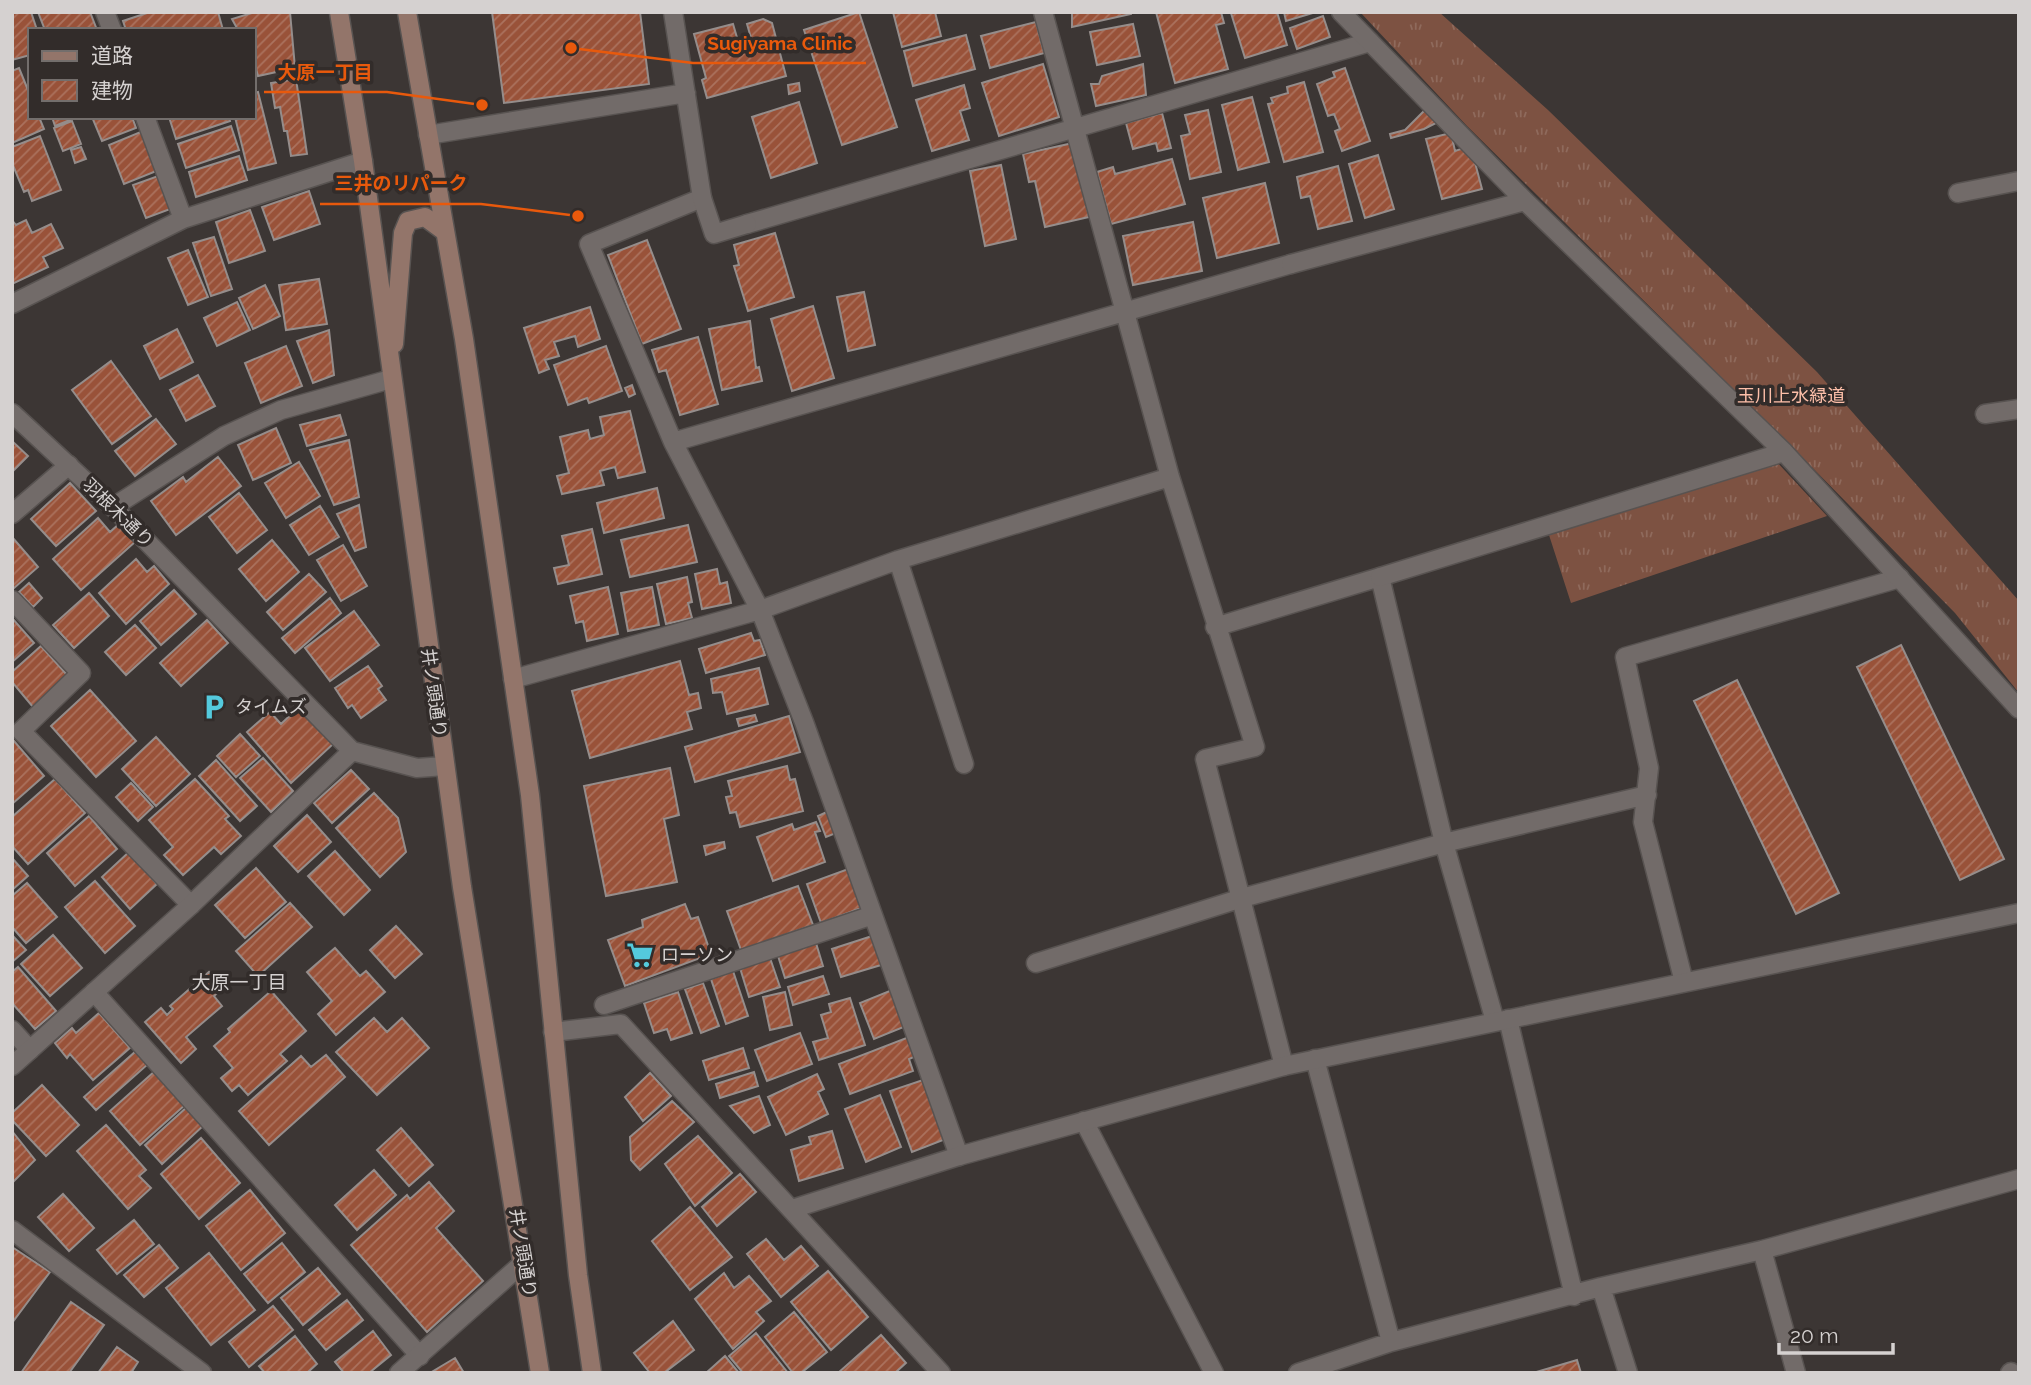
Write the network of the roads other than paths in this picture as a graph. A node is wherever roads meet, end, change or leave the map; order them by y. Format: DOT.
graph roads {
  1 [pos="339,12"];
  2 [pos="407,12"];
  3 [pos="673,12"];
  4 [pos="1044,12"];
  5 [pos="1341,12"];
  6 [pos="1370,42"];
  7 [pos="686,93"];
  8 [pos="146,119"];
  9 [pos="1074,127"];
  10 [pos="428,135"];
  11 [pos="363,161"];
  12 [pos="2019,181"];
  13 [pos="1958,193"];
  14 [pos="702,198"];
  15 [pos="1525,201"];
  16 [pos="183,219"];
  17 [pos="444,231"];
  18 [pos="12,304"];
  19 [pos="1125,311"];
  20 [pos="390,379"];
  21 [pos="2019,408"];
  22 [pos="12,413"];
  23 [pos="1985,414"];
  24 [pos="673,442"];
  25 [pos="1784,452"];
  26 [pos="69,465"];
  27 [pos="1170,477"];
  28 [pos="113,507"];
  29 [pos="12,514"];
  30 [pos="898,560"];
  31 [pos="1380,577"];
  32 [pos="1900,578"];
  33 [pos="12,600"];
  34 [pos="760,610"];
  35 [pos="1215,627"];
  36 [pos="513,679"];
  37 [pos="2019,709"];
  38 [pos="352,751"];
  39 [pos="964,764"];
  40 [pos="445,766"];
  41 [pos="1647,796"];
  42 [pos="1444,843"];
  43 [pos="1242,898"];
  44 [pos="191,905"];
  45 [pos="2019,913"];
  46 [pos="873,915"];
  47 [pos="1036,963"];
  48 [pos="1684,982"];
  49 [pos="94,992"];
  50 [pos="604,1005"];
  51 [pos="1502,1020"];
  52 [pos="12,1030"];
  53 [pos="553,1032"];
  54 [pos="30,1050"];
  55 [pos="1315,1059"];
  56 [pos="12,1066"];
  57 [pos="1284,1066"];
  58 [pos="1084,1121"];
  59 [pos="959,1156"];
  60 [pos="2019,1179"];
  61 [pos="792,1209"];
  62 [pos="12,1230"];
  63 [pos="1762,1250"];
  64 [pos="524,1262"];
  65 [pos="1601,1287"];
  66 [pos="1574,1296"];
  67 [pos="1391,1342"];
  68 [pos="420,1356"];
  69 [pos="202,1373"];
  70 [pos="399,1373"];
  71 [pos="540,1373"];
  72 [pos="592,1373"];
  73 [pos="941,1373"];
  74 [pos="1214,1373"];
  75 [pos="1298,1373"];
  76 [pos="1628,1373"];
  77 [pos="1796,1373"];
  1 -- 11 [label="main road, 井ノ頭通り"];
  2 -- 10 [label="main road"];
  3 -- 7 [label="street"];
  4 -- 9 [label="street"];
  5 -- 6 [label="street"];
  6 -- 9 [label="street"];
  6 -- 15 [label="street"];
  7 -- 10 [label="street"];
  7 -- 14 [label="street"];
  8 -- 16 [label="street"];
  9 -- 14 [label="street"];
  9 -- 19 [label="street"];
  10 -- 17 [label="main road"];
  11 -- 16 [label="street"];
  11 -- 20 [label="main road, 井ノ頭通り"];
  12 -- 13 [label="street"];
  14 -- 24 [label="street"];
  15 -- 19 [label="street"];
  15 -- 25 [label="street"];
  16 -- 18 [label="street"];
  17 -- 20 [label="main road"];
  17 -- 36 [label="main road"];
  19 -- 24 [label="street"];
  19 -- 27 [label="street"];
  20 -- 28 [label="street"];
  20 -- 40 [label="main road, 井ノ頭通り"];
  21 -- 23 [label="street"];
  22 -- 26 [label="street, 羽根木通り"];
  24 -- 34 [label="street"];
  25 -- 31 [label="street"];
  25 -- 32 [label="street"];
  26 -- 28 [label="street, 羽根木通り"];
  26 -- 29 [label="street"];
  27 -- 30 [label="street"];
  27 -- 35 [label="street"];
  28 -- 38 [label="street, 羽根木通り"];
  30 -- 34 [label="street"];
  30 -- 39 [label="street"];
  31 -- 35 [label="street"];
  31 -- 42 [label="street"];
  32 -- 37 [label="street"];
  32 -- 41 [label="street"];
  33 -- 44 [label="street"];
  34 -- 36 [label="street"];
  34 -- 46 [label="street"];
  35 -- 43 [label="street"];
  36 -- 53 [label="main road"];
  38 -- 40 [label="street"];
  38 -- 44 [label="street"];
  40 -- 64 [label="main road, 井ノ頭通り"];
  41 -- 42 [label="street"];
  41 -- 48 [label="street"];
  42 -- 43 [label="street"];
  42 -- 51 [label="street"];
  43 -- 47 [label="street"];
  43 -- 57 [label="street"];
  44 -- 49 [label="street"];
  45 -- 48 [label="street"];
  46 -- 50 [label="street"];
  46 -- 59 [label="street"];
  48 -- 51 [label="street"];
  49 -- 54 [label="street"];
  49 -- 68 [label="street"];
  51 -- 55 [label="street"];
  51 -- 66 [label="street"];
  52 -- 54 [label="street"];
  53 -- 61 [label="street"];
  53 -- 72 [label="main road"];
  54 -- 56 [label="street"];
  55 -- 57 [label="street"];
  55 -- 67 [label="street"];
  57 -- 58 [label="street"];
  58 -- 59 [label="street"];
  58 -- 74 [label="street"];
  59 -- 61 [label="street"];
  60 -- 63 [label="street"];
  61 -- 73 [label="street"];
  62 -- 69 [label="street"];
  63 -- 65 [label="street"];
  63 -- 77 [label="street"];
  64 -- 68 [label="street"];
  64 -- 71 [label="main road, 井ノ頭通り"];
  65 -- 66 [label="street"];
  65 -- 76 [label="street"];
  66 -- 67 [label="street"];
  67 -- 75 [label="street"];
  68 -- 70 [label="street"];
}
